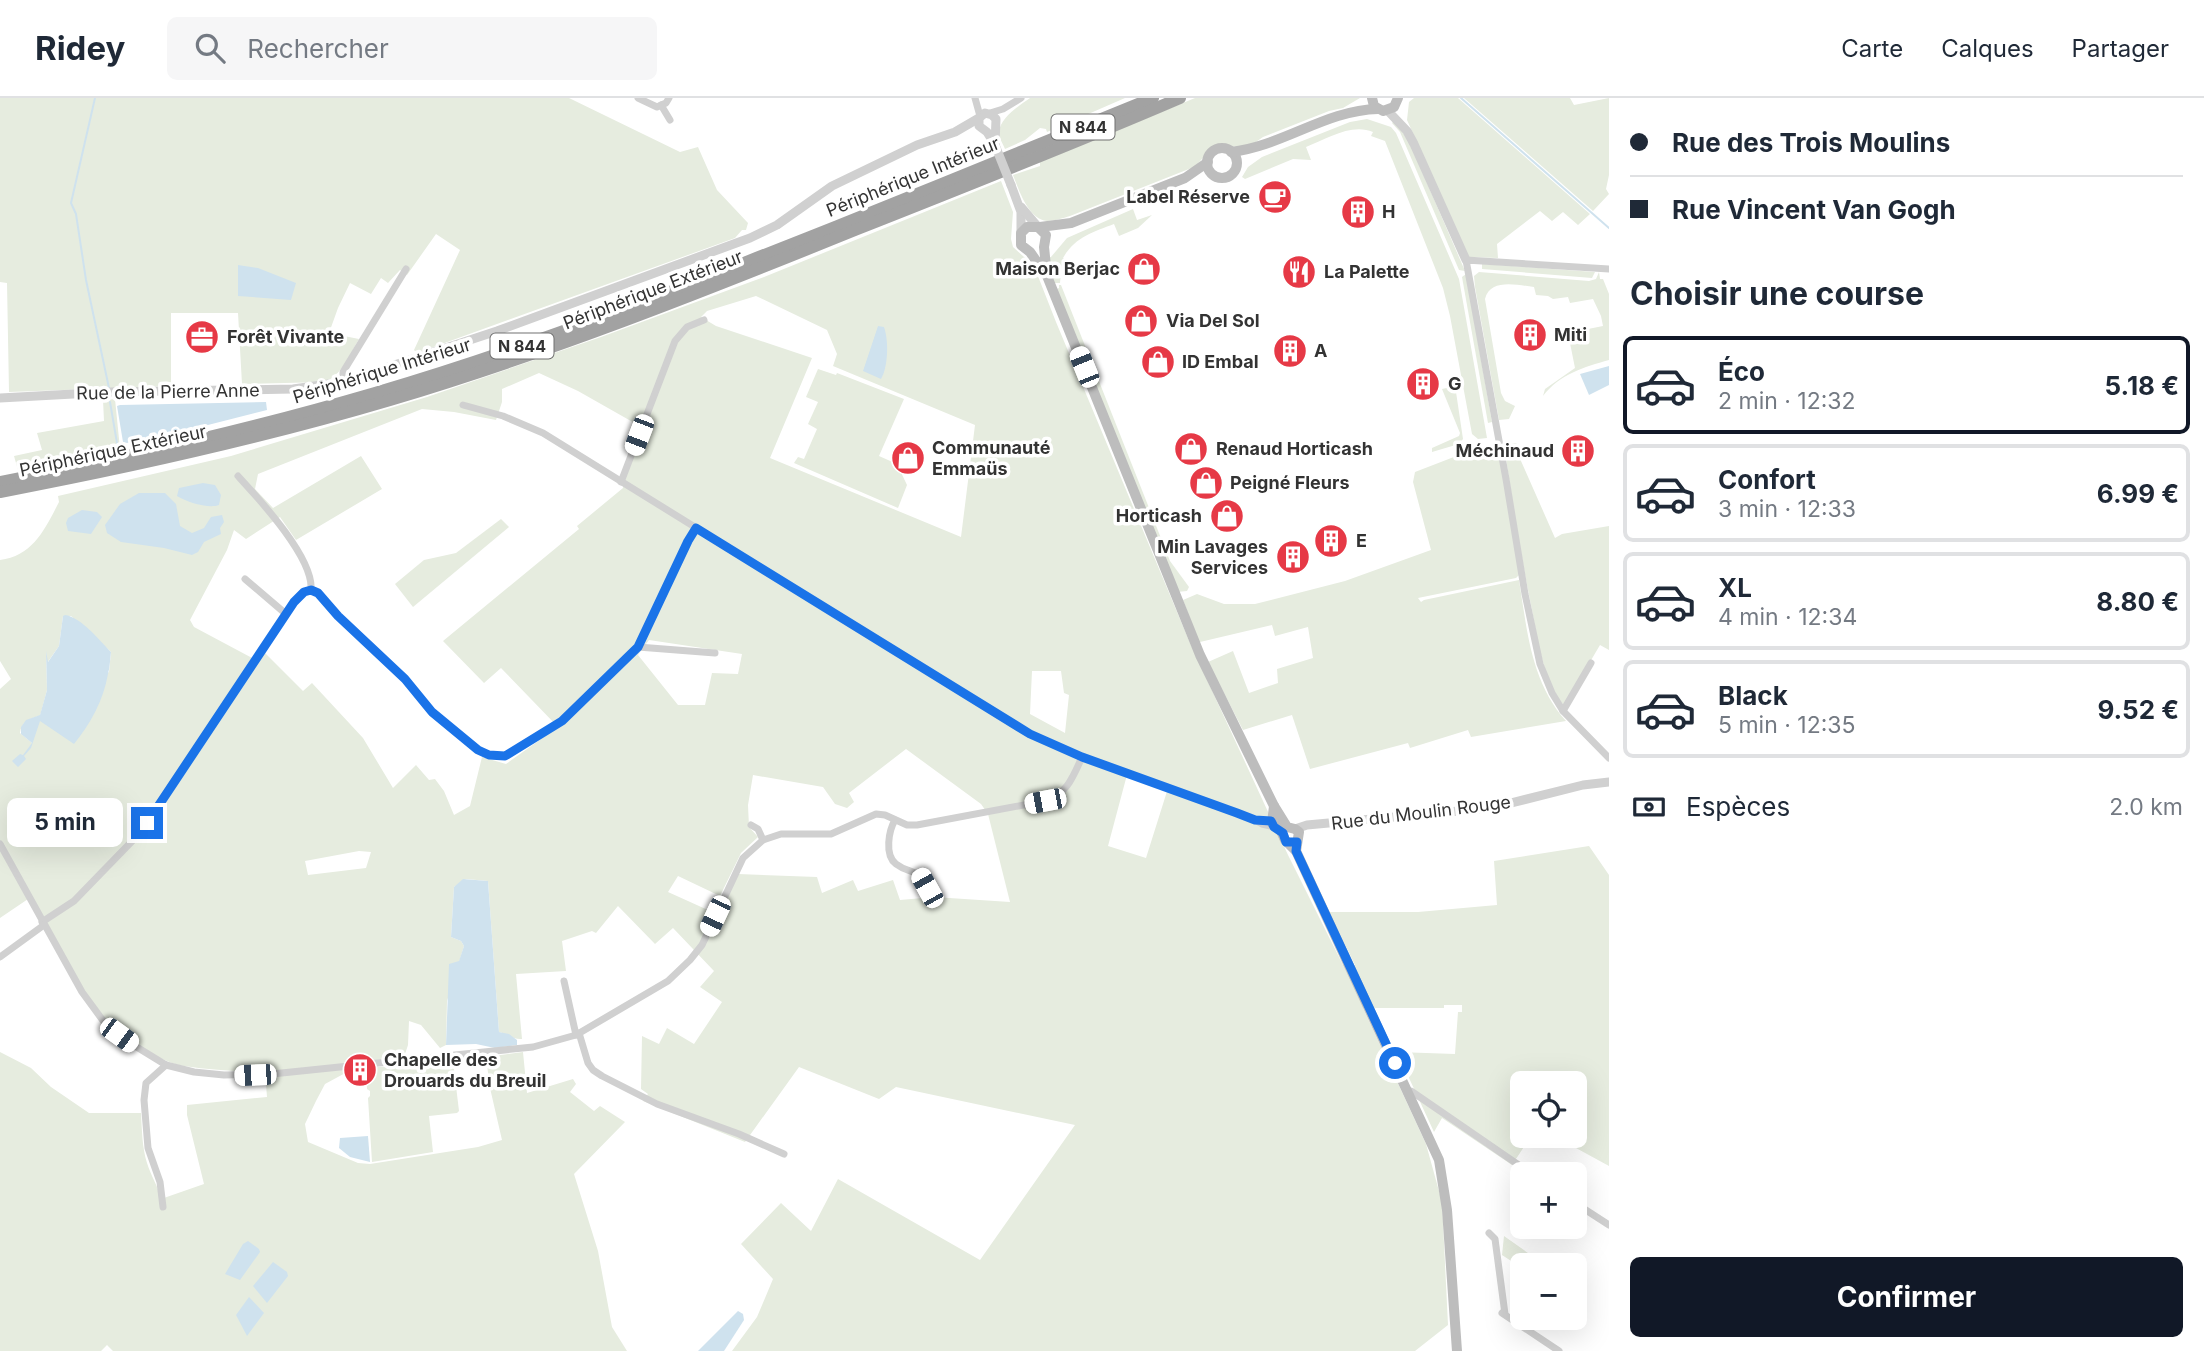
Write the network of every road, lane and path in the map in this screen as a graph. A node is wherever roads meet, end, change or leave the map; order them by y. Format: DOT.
graph roads {
  1 [pos="638,98"];
  2 [pos="669,98"];
  3 [pos="976,98"];
  4 [pos="1153,98"];
  5 [pos="1180,98"];
  6 [pos="1370,98"];
  7 [pos="1019,99"];
  8 [pos="1399,100"];
  9 [pos="1143,101"];
  10 [pos="662,105"];
  11 [pos="1383,110"];
  12 [pos="1345,114"];
  13 [pos="984,115"];
  14 [pos="670,120"];
  15 [pos="990,128"];
  16 [pos="1407,131"];
  17 [pos="955,132"];
  18 [pos="1260,148"];
  19 [pos="1231,152"];
  20 [pos="1208,162"];
  21 [pos="1237,163"];
  22 [pos="1212,174"];
  23 [pos="1185,178"];
  24 [pos="1016,199"];
  25 [pos="1071,223"];
  26 [pos="1039,227"];
  27 [pos="1021,233"];
  28 [pos="1045,244"];
  29 [pos="1030,253"];
  30 [pos="1466,260"];
  31 [pos="406,269"];
  32 [pos="1609,269"];
  33 [pos="1048,276"];
  34 [pos="704,320"];
  35 [pos="343,382"];
  36 [pos="0,398"];
  37 [pos="463,405"];
  38 [pos="238,476"];
  39 [pos="0,482"];
  40 [pos="621,482"];
  41 [pos="0,492"];
  42 [pos="696,528"];
  43 [pos="245,579"];
  44 [pos="311,590"];
  45 [pos="286,614"];
  46 [pos="638,647"];
  47 [pos="715,653"];
  48 [pos="1591,663"];
  49 [pos="1563,711"];
  50 [pos="1082,757"];
  51 [pos="1609,758"];
  52 [pos="1609,782"];
  53 [pos="1275,817"];
  54 [pos="895,820"];
  55 [pos="751,825"];
  56 [pos="1295,840"];
  57 [pos="763,841"];
  58 [pos="0,844"];
  59 [pos="927,888"];
  60 [pos="43,924"];
  61 [pos="0,957"];
  62 [pos="564,981"];
  63 [pos="578,1034"];
  64 [pos="166,1065"];
  65 [pos="1408,1091"];
  66 [pos="785,1154"];
  67 [pos="1514,1162"];
  68 [pos="163,1207"];
  69 [pos="1587,1211"];
  70 [pos="1609,1225"];
  71 [pos="1489,1233"];
  72 [pos="1457,1351"];
  73 [pos="1559,1351"];
  1 -- 10 [label="street"];
  2 -- 10 [label="street"];
  3 -- 13 [label="street"];
  4 -- 9 [label="highway, Périphérique Intérieur / N 844"];
  5 -- 41 [label="highway, Périphérique Extérieur / N 844"];
  6 -- 11 [label="main road"];
  6 -- 12 [label="main road"];
  7 -- 13 [label="street"];
  7 -- 15 [label="street"];
  8 -- 11 [label="main road"];
  8 -- 16 [label="street"];
  9 -- 39 [label="highway, Périphérique Intérieur / N 844"];
  10 -- 14 [label="street"];
  11 -- 12 [label="main road"];
  11 -- 16 [label="street"];
  12 -- 18 [label="main road"];
  13 -- 15 [label="street"];
  13 -- 15 [label="street"];
  13 -- 17 [label="street, Rue de la Pierre Anne"];
  15 -- 17 [label="street, Rue de la Pierre Anne"];
  15 -- 24 [label="street, bridge"];
  16 -- 30 [label="street"];
  17 -- 35 [label="street, Rue de la Pierre Anne"];
  18 -- 19 [label="main road"];
  18 -- 21 [label="main road"];
  19 -- 20 [label="main road"];
  19 -- 21 [label="main road"];
  20 -- 22 [label="main road"];
  20 -- 23 [label="main road"];
  21 -- 22 [label="main road"];
  22 -- 23 [label="main road"];
  23 -- 25 [label="main road"];
  24 -- 26 [label="street"];
  24 -- 27 [label="street"];
  25 -- 26 [label="main road"];
  25 -- 28 [label="main road"];
  26 -- 27 [label="main road"];
  26 -- 28 [label="main road"];
  27 -- 29 [label="main road"];
  28 -- 29 [label="main road"];
  28 -- 33 [label="main road"];
  29 -- 33 [label="main road"];
  30 -- 32 [label="street"];
  30 -- 49 [label="street"];
  31 -- 35 [label="street"];
  33 -- 53 [label="main road"];
  34 -- 40 [label="street"];
  35 -- 36 [label="street, Rue de la Pierre Anne"];
  37 -- 40 [label="street"];
  38 -- 44 [label="street"];
  40 -- 42 [label="street"];
  42 -- 46 [label="street"];
  42 -- 50 [label="street"];
  43 -- 45 [label="street"];
  44 -- 45 [label="street"];
  44 -- 46 [label="street"];
  45 -- 60 [label="street"];
  46 -- 47 [label="street"];
  48 -- 49 [label="street"];
  49 -- 51 [label="street"];
  50 -- 53 [label="street"];
  50 -- 54 [label="street"];
  52 -- 56 [label="street, Rue du Moulin Rouge"];
  53 -- 56 [label="main road"];
  53 -- 56 [label="main road"];
  54 -- 57 [label="street"];
  54 -- 59 [label="street"];
  55 -- 57 [label="street"];
  56 -- 65 [label="main road"];
  57 -- 63 [label="street"];
  58 -- 60 [label="street"];
  60 -- 61 [label="street"];
  60 -- 64 [label="street"];
  62 -- 63 [label="street"];
  63 -- 64 [label="street"];
  63 -- 66 [label="street"];
  64 -- 68 [label="street"];
  65 -- 67 [label="street"];
  65 -- 72 [label="main road"];
  69 -- 70 [label="street"];
  71 -- 73 [label="street"];
}
